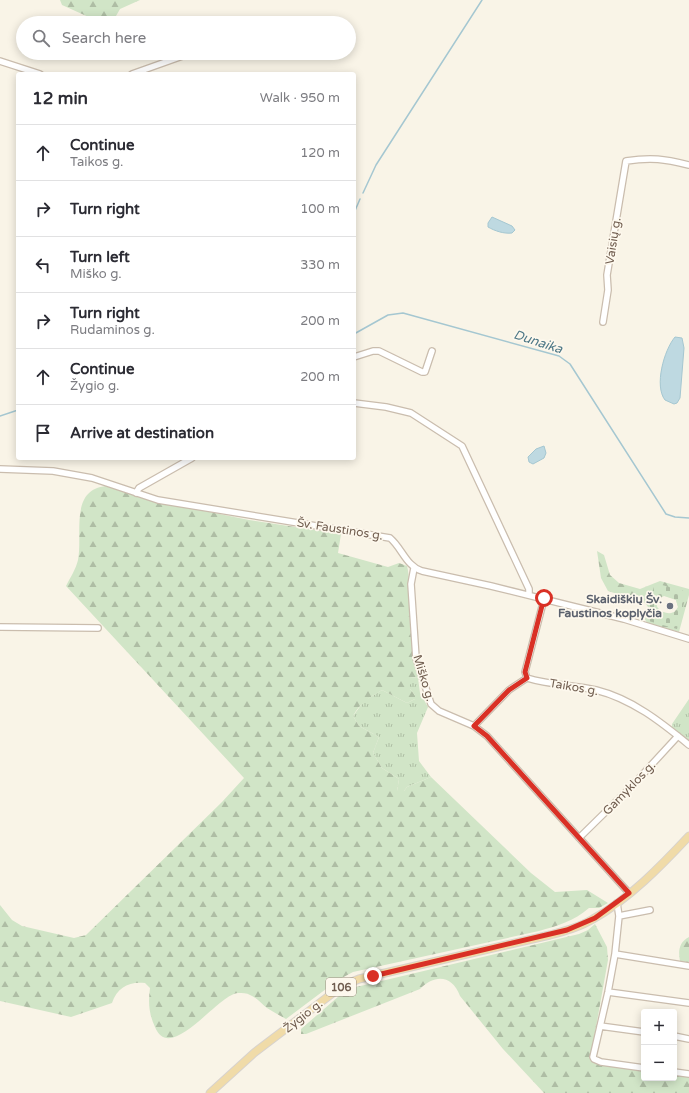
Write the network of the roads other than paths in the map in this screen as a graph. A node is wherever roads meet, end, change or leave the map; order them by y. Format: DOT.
graph roads {
  1 [pos="171,60"];
  2 [pos="0,61"];
  3 [pos="34,72"];
  4 [pos="138,72"];
  5 [pos="689,165"];
  6 [pos="603,322"];
  7 [pos="432,351"];
  8 [pos="356,357"];
  9 [pos="356,403"];
  10 [pos="188,460"];
  11 [pos="0,468"];
  12 [pos="136,493"];
  13 [pos="414,568"];
  14 [pos="529,595"];
  15 [pos="544,598"];
  16 [pos="0,627"];
  17 [pos="98,628"];
  18 [pos="689,639"];
  19 [pos="527,678"];
  20 [pos="474,726"];
  21 [pos="678,736"];
  22 [pos="689,744"];
  23 [pos="689,836"];
  24 [pos="579,838"];
  25 [pos="629,893"];
  26 [pos="617,903"];
  27 [pos="650,910"];
  28 [pos="619,916"];
  29 [pos="615,954"];
  30 [pos="689,966"];
  31 [pos="608,992"];
  32 [pos="689,1003"];
  33 [pos="600,1026"];
  34 [pos="641,1032"];
  35 [pos="677,1036"];
  36 [pos="689,1038"];
  37 [pos="641,1068"];
  38 [pos="677,1072"];
  39 [pos="689,1074"];
  40 [pos="210,1093"];
  1 -- 4 [label="street"];
  2 -- 3 [label="street"];
  5 -- 6 [label="street, Vaisių g."];
  7 -- 8 [label="street"];
  9 -- 14 [label="street"];
  10 -- 12 [label="street"];
  11 -- 12 [label="street, Šv. Faustinos g."];
  12 -- 13 [label="street, Šv. Faustinos g."];
  13 -- 14 [label="street"];
  13 -- 20 [label="street, Miško g."];
  14 -- 15 [label="street"];
  15 -- 18 [label="street"];
  15 -- 19 [label="street"];
  16 -- 17 [label="street"];
  19 -- 20 [label="street"];
  19 -- 21 [label="street, Taikos g."];
  20 -- 24 [label="street, Miško g."];
  21 -- 22 [label="street, Taikos g."];
  21 -- 24 [label="street, Gamyklos g."];
  23 -- 25 [label="main road, 106"];
  24 -- 25 [label="street, Miško g."];
  25 -- 26 [label="main road, 106"];
  26 -- 28 [label="street"];
  26 -- 40 [label="main road, Žygio g. / 106"];
  27 -- 28 [label="street"];
  28 -- 29 [label="street"];
  29 -- 30 [label="street"];
  29 -- 31 [label="street"];
  31 -- 32 [label="street"];
  31 -- 33 [label="street"];
  33 -- 34 [label="street"];
  33 -- 37 [label="street"];
  35 -- 36 [label="street"];
  38 -- 39 [label="street"];
}
